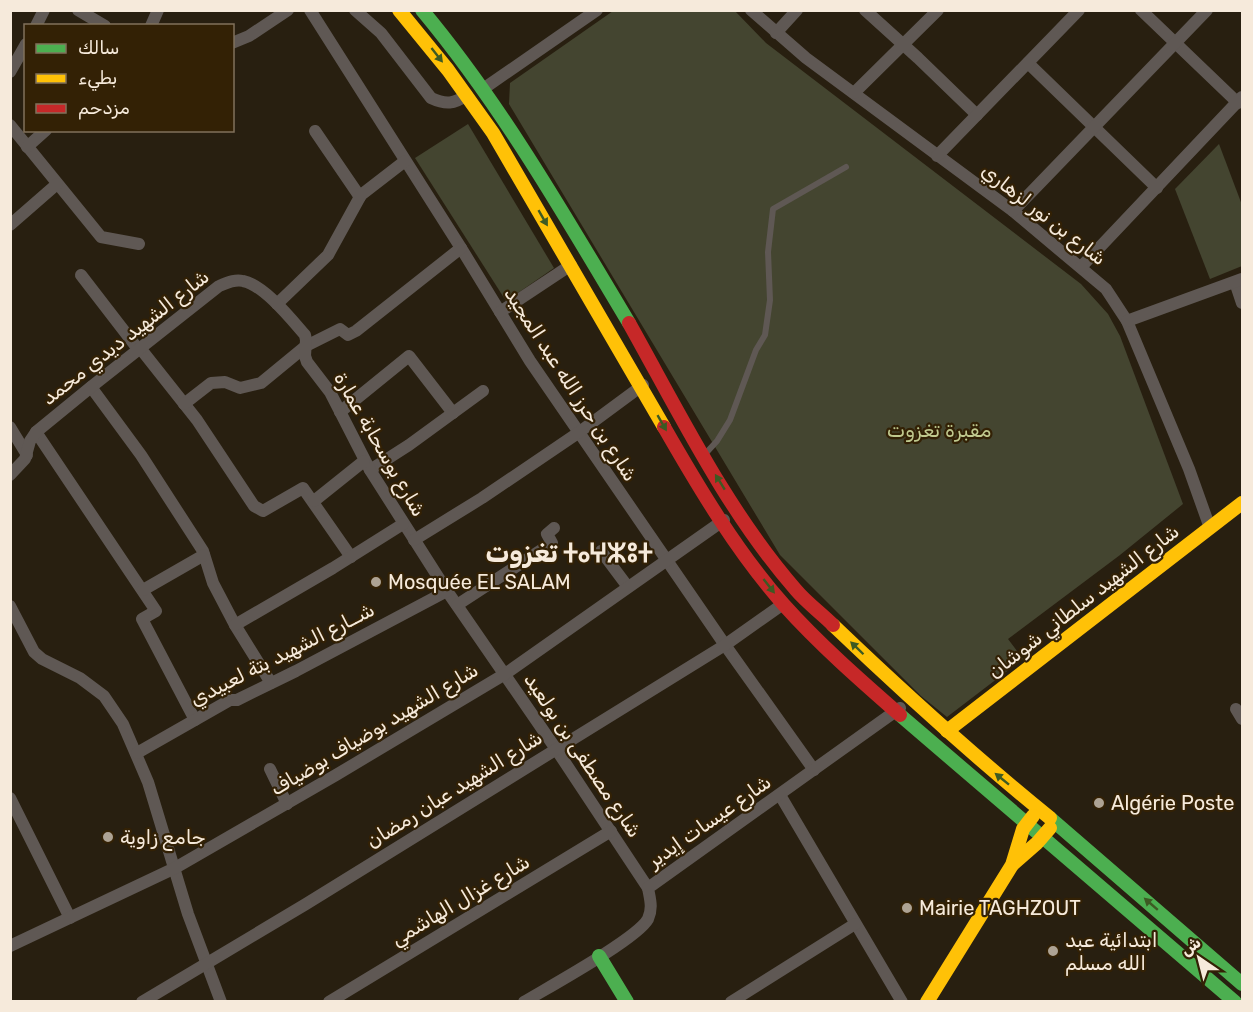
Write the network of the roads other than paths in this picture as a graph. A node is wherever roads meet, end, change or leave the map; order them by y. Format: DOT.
graph roads {
  1 [pos="44,10"];
  2 [pos="78,10"];
  3 [pos="158,10"];
  4 [pos="288,10"];
  5 [pos="310,10"];
  6 [pos="355,10"];
  7 [pos="399,10"];
  8 [pos="422,10"];
  9 [pos="751,10"];
  10 [pos="798,10"];
  11 [pos="865,10"];
  12 [pos="938,10"];
  13 [pos="1079,10"];
  14 [pos="1140,10"];
  15 [pos="1207,10"];
  16 [pos="591,12"];
  17 [pos="37,24"];
  18 [pos="102,24"];
  19 [pos="152,24"];
  20 [pos="776,33"];
  21 [pos="234,42"];
  22 [pos="1175,43"];
  23 [pos="904,45"];
  24 [pos="24,48"];
  25 [pos="1028,63"];
  26 [pos="10,72"];
  27 [pos="483,89"];
  28 [pos="854,93"];
  29 [pos="467,95"];
  30 [pos="1240,100"];
  31 [pos="976,115"];
  32 [pos="10,125"];
  33 [pos="1093,127"];
  34 [pos="315,131"];
  35 [pos="44,132"];
  36 [pos="27,147"];
  37 [pos="938,156"];
  38 [pos="405,161"];
  39 [pos="846,166"];
  40 [pos="57,184"];
  41 [pos="1157,188"];
  42 [pos="360,197"];
  43 [pos="1013,211"];
  44 [pos="10,225"];
  45 [pos="139,244"];
  46 [pos="460,248"];
  47 [pos="571,265"];
  48 [pos="1081,267"];
  49 [pos="81,275"];
  50 [pos="235,281"];
  51 [pos="1239,281"];
  52 [pos="1242,303"];
  53 [pos="277,304"];
  54 [pos="500,312"];
  55 [pos="1127,321"];
  56 [pos="306,346"];
  57 [pos="139,349"];
  58 [pos="659,374"];
  59 [pos="641,386"];
  60 [pos="91,387"];
  61 [pos="483,391"];
  62 [pos="184,404"];
  63 [pos="340,412"];
  64 [pos="453,413"];
  65 [pos="10,428"];
  66 [pos="36,432"];
  67 [pos="578,433"];
  68 [pos="703,456"];
  69 [pos="26,457"];
  70 [pos="367,466"];
  71 [pos="10,474"];
  72 [pos="314,501"];
  73 [pos="1242,503"];
  74 [pos="738,511"];
  75 [pos="721,521"];
  76 [pos="403,524"];
  77 [pos="554,528"];
  78 [pos="1210,528"];
  79 [pos="414,540"];
  80 [pos="601,551"];
  81 [pos="204,555"];
  82 [pos="351,557"];
  83 [pos="666,560"];
  84 [pos="628,587"];
  85 [pos="143,590"];
  86 [pos="447,591"];
  87 [pos="783,604"];
  88 [pos="457,605"];
  89 [pos="10,606"];
  90 [pos="235,625"];
  91 [pos="725,645"];
  92 [pos="505,674"];
  93 [pos="271,683"];
  94 [pos="910,699"];
  95 [pos="896,711"];
  96 [pos="195,720"];
  97 [pos="947,731"];
  98 [pos="556,749"];
  99 [pos="136,753"];
  100 [pos="270,769"];
  101 [pos="814,770"];
  102 [pos="780,795"];
  103 [pos="10,798"];
  104 [pos="287,804"];
  105 [pos="1039,808"];
  106 [pos="1055,821"];
  107 [pos="1027,822"];
  108 [pos="611,831"];
  109 [pos="1043,836"];
  110 [pos="1012,865"];
  111 [pos="175,868"];
  112 [pos="648,888"];
  113 [pos="70,918"];
  114 [pos="855,924"];
  115 [pos="10,946"];
  116 [pos="599,956"];
  117 [pos="207,964"];
  118 [pos="1242,984"];
  119 [pos="142,1002"];
  120 [pos="220,1002"];
  121 [pos="329,1002"];
  122 [pos="524,1002"];
  123 [pos="627,1002"];
  124 [pos="731,1002"];
  125 [pos="902,1002"];
  126 [pos="927,1002"];
  127 [pos="1235,1002"];
  1 -- 17 [label="street"];
  2 -- 18 [label="street"];
  3 -- 19 [label="street"];
  4 -- 21 [label="street"];
  5 -- 38 [label="street, شارع بن حرز الله عبد المجيد"];
  6 -- 29 [label="street"];
  7 -- 29 [label="main road, one-way"];
  8 -- 27 [label="main road"];
  9 -- 20 [label="street, شارع بن نور لزهاري"];
  10 -- 20 [label="street"];
  11 -- 23 [label="street"];
  12 -- 23 [label="street"];
  13 -- 25 [label="street"];
  14 -- 22 [label="street"];
  15 -- 22 [label="street"];
  16 -- 27 [label="street"];
  20 -- 28 [label="street, شارع بن نور لزهاري"];
  22 -- 30 [label="street"];
  22 -- 33 [label="street"];
  23 -- 28 [label="street"];
  23 -- 31 [label="street"];
  24 -- 26 [label="street"];
  25 -- 31 [label="street"];
  25 -- 33 [label="street"];
  27 -- 58 [label="main road"];
  28 -- 37 [label="street, شارع بن نور لزهاري"];
  29 -- 47 [label="main road, one-way"];
  30 -- 41 [label="street"];
  31 -- 37 [label="street"];
  32 -- 36 [label="street"];
  33 -- 41 [label="street"];
  33 -- 43 [label="street"];
  34 -- 42 [label="street"];
  35 -- 36 [label="street"];
  36 -- 40 [label="street"];
  37 -- 43 [label="street, شارع بن نور لزهاري"];
  38 -- 42 [label="street"];
  38 -- 46 [label="street, شارع بن حرز الله عبد المجيد"];
  39 -- 68 [label="lane"];
  40 -- 44 [label="street"];
  40 -- 45 [label="street"];
  41 -- 48 [label="street"];
  42 -- 53 [label="street"];
  43 -- 48 [label="street, شارع بن نور لزهاري"];
  46 -- 54 [label="street, شارع بن حرز الله عبد المجيد"];
  46 -- 56 [label="street"];
  47 -- 54 [label="street"];
  47 -- 59 [label="main road"];
  48 -- 55 [label="street, شارع بن نور لزهاري"];
  49 -- 57 [label="street"];
  50 -- 53 [label="street, شارع بوسحابة عمارة"];
  50 -- 57 [label="street, شارع الشهيد ديدي محمد"];
  51 -- 52 [label="street"];
  51 -- 55 [label="street"];
  53 -- 56 [label="street, شارع بوسحابة عمارة"];
  54 -- 67 [label="street, شارع بن حرز الله عبد المجيد"];
  55 -- 78 [label="street, شارع بن نور لزهاري"];
  56 -- 62 [label="street"];
  56 -- 63 [label="street, شارع بوسحابة عمارة"];
  57 -- 60 [label="street, شارع الشهيد ديدي محمد"];
  57 -- 62 [label="street"];
  58 -- 59 [label="street"];
  58 -- 68 [label="main road"];
  59 -- 67 [label="street"];
  59 -- 75 [label="main road, one-way"];
  60 -- 66 [label="street, شارع الشهيد ديدي محمد"];
  60 -- 81 [label="street"];
  61 -- 64 [label="street"];
  62 -- 72 [label="street"];
  63 -- 64 [label="street"];
  63 -- 70 [label="street, شارع بوسحابة عمارة"];
  64 -- 70 [label="street"];
  65 -- 69 [label="street"];
  66 -- 69 [label="street, شارع الشهيد ديدي محمد"];
  66 -- 85 [label="street"];
  67 -- 79 [label="street"];
  67 -- 83 [label="street, شارع بن حرز الله عبد المجيد"];
  74 -- 68 [label="main road, one-way"];
  69 -- 71 [label="street"];
  70 -- 72 [label="street"];
  70 -- 76 [label="street, شارع بوسحابة عمارة"];
  72 -- 82 [label="street"];
  73 -- 78 [label="main road, شارع الشهيد سلطاني شوشان"];
  74 -- 75 [label="street, شارع الشهيد بوضياف بوضياف"];
  94 -- 74 [label="main road, one-way"];
  75 -- 83 [label="street, شارع الشهيد بوضياف بوضياف"];
  75 -- 87 [label="main road, one-way"];
  76 -- 79 [label="street, شارع بوسحابة عمارة"];
  76 -- 82 [label="street"];
  77 -- 88 [label="street"];
  78 -- 97 [label="main road, شارع الشهيد سلطاني شوشان"];
  79 -- 86 [label="street, شارع بوسحابة عمارة"];
  80 -- 84 [label="street"];
  81 -- 85 [label="street"];
  81 -- 90 [label="street"];
  82 -- 90 [label="street"];
  83 -- 84 [label="street, شارع الشهيد بوضياف بوضياف"];
  83 -- 91 [label="street, شارع بن حرز الله عبد المجيد"];
  84 -- 92 [label="street, شارع الشهيد بوضياف بوضياف"];
  85 -- 96 [label="street"];
  86 -- 88 [label="street, شارع بوسحابة عمارة"];
  86 -- 93 [label="street, شــارع الشهيد بتة لعبيدي"];
  87 -- 91 [label="street, شارع الشهيد عبان رمضان"];
  87 -- 95 [label="main road"];
  88 -- 92 [label="street, شارع بوسحابة عمارة"];
  89 -- 99 [label="street"];
  90 -- 93 [label="street"];
  91 -- 98 [label="street, شارع الشهيد عبان رمضان"];
  91 -- 101 [label="street, شارع بن حرز الله عبد المجيد"];
  92 -- 98 [label="street, شارع مصطفى بن بولعيد"];
  92 -- 104 [label="street, شارع الشهيد بوضياف بوضياف"];
  93 -- 96 [label="street, شــارع الشهيد بتة لعبيدي"];
  94 -- 95 [label="street, شارع عيسات إيدير"];
  94 -- 97 [label="main road"];
  95 -- 101 [label="street, شارع عيسات إيدير"];
  95 -- 107 [label="main road"];
  96 -- 99 [label="street, شــارع الشهيد بتة لعبيدي"];
  105 -- 97 [label="main road, one-way"];
  98 -- 108 [label="street, شارع مصطفى بن بولعيد"];
  98 -- 117 [label="street, شارع الشهيد عبان رمضان"];
  99 -- 111 [label="street"];
  100 -- 104 [label="street"];
  101 -- 102 [label="street, شارع عيسات إيدير"];
  102 -- 112 [label="street, شارع عيسات إيدير"];
  102 -- 114 [label="street"];
  103 -- 113 [label="street"];
  104 -- 111 [label="street, شارع الشهيد بوضياف بوضياف"];
  105 -- 106 [label="main road"];
  105 -- 107 [label="main road"];
  106 -- 109 [label="main road"];
  118 -- 106 [label="main road, one-way"];
  107 -- 109 [label="main road"];
  107 -- 110 [label="main road"];
  108 -- 112 [label="street, شارع مصطفى بن بولعيد"];
  108 -- 121 [label="street, شارع غزال الهاشمي"];
  109 -- 110 [label="main road"];
  109 -- 127 [label="main road"];
  110 -- 126 [label="main road"];
  111 -- 113 [label="street, شارع الشهيد بوضياف بوضياف"];
  111 -- 117 [label="street"];
  112 -- 116 [label="street, شارع عيسات إيدير"];
  113 -- 115 [label="street, شارع الشهيد بوضياف بوضياف"];
  114 -- 124 [label="street"];
  114 -- 125 [label="street"];
  116 -- 122 [label="street, شارع عيسات إيدير"];
  116 -- 123 [label="main road"];
  117 -- 119 [label="street, شارع الشهيد عبان رمضان"];
  117 -- 120 [label="street"];
}
